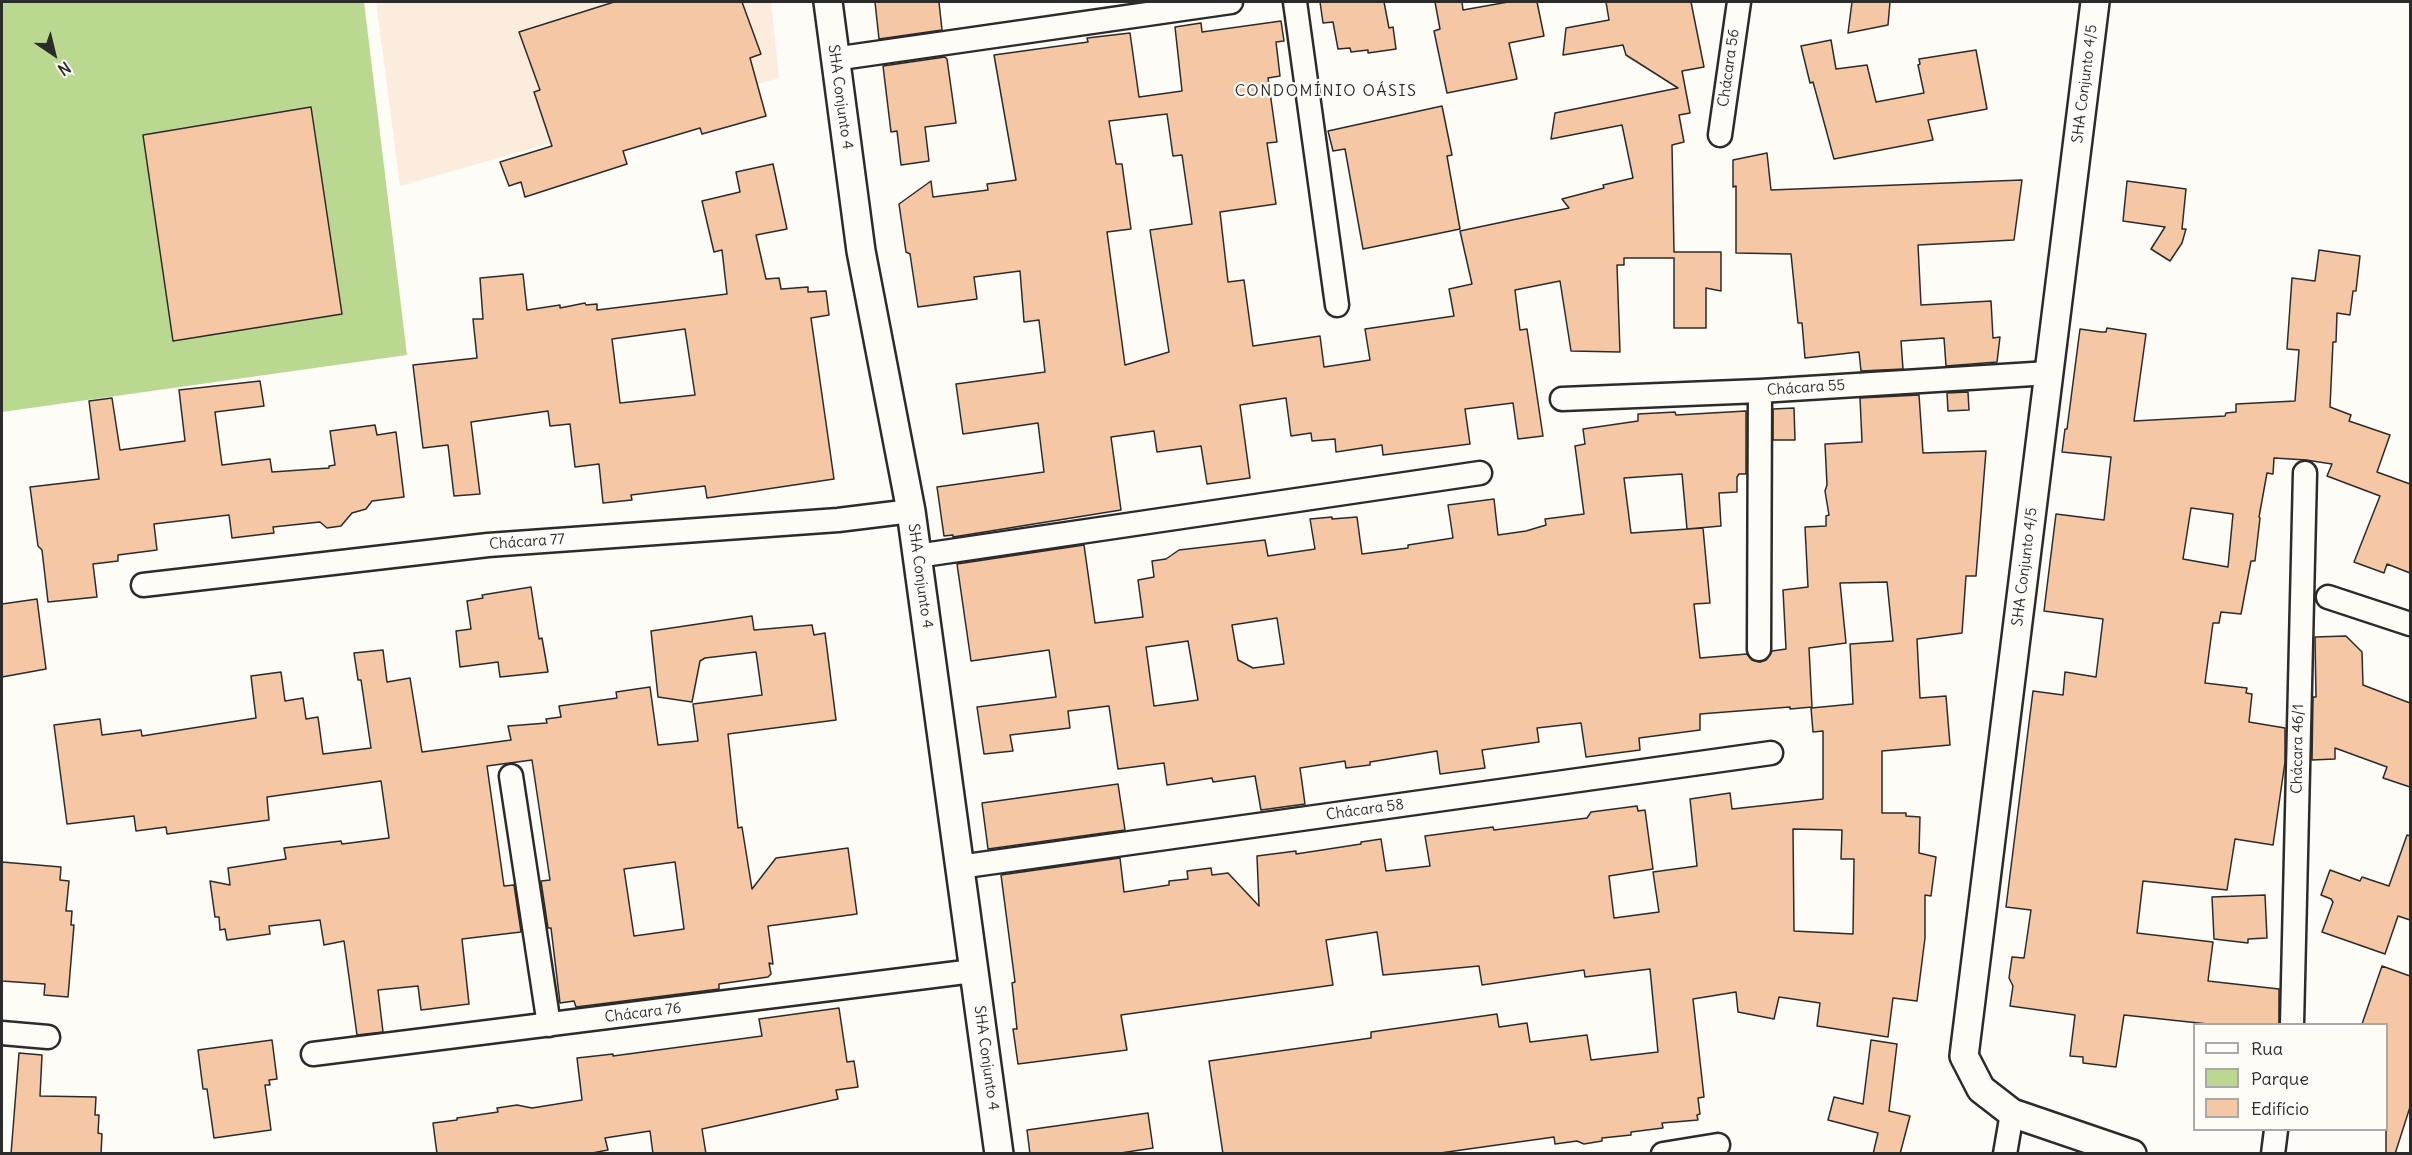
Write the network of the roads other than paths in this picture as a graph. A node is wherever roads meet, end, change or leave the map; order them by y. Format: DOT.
graph roads {
  1 [pos="828,2"];
  2 [pos="1231,2"];
  3 [pos="1295,2"];
  4 [pos="1739,2"];
  5 [pos="2095,2"];
  6 [pos="834,59"];
  7 [pos="1720,135"];
  8 [pos="1337,305"];
  9 [pos="2049,373"];
  10 [pos="1760,391"];
  11 [pos="1562,399"];
  12 [pos="1480,473"];
  13 [pos="2305,473"];
  14 [pos="911,511"];
  15 [pos="917,556"];
  16 [pos="143,585"];
  17 [pos="2328,597"];
  18 [pos="2410,624"];
  19 [pos="1759,649"];
  20 [pos="1771,753"];
  21 [pos="511,776"];
  22 [pos="959,867"];
  23 [pos="973,971"];
  24 [pos="2292,1023"];
  25 [pos="549,1025"];
  26 [pos="2,1033"];
  27 [pos="48,1037"];
  28 [pos="313,1054"];
  29 [pos="2012,1113"];
  30 [pos="2276,1131"];
  31 [pos="1718,1145"];
  32 [pos="999,1154"];
  33 [pos="1663,1154"];
  34 [pos="2005,1154"];
  35 [pos="2132,1154"];
  36 [pos="2273,1154"];
  1 -- 6 [label="street, SHA Conjunto 4"];
  2 -- 6 [label="street"];
  3 -- 8 [label="street"];
  4 -- 7 [label="street, Chácara 56"];
  5 -- 9 [label="street, SHA Conjunto 4/5"];
  6 -- 14 [label="street, SHA Conjunto 4"];
  9 -- 10 [label="street, Chácara 55"];
  9 -- 29 [label="street, SHA Conjunto 4/5"];
  10 -- 11 [label="street, Chácara 55"];
  10 -- 19 [label="street"];
  12 -- 15 [label="street"];
  13 -- 24 [label="street, Chácara 46/1"];
  14 -- 15 [label="street, SHA Conjunto 4"];
  14 -- 16 [label="street, Chácara 77"];
  15 -- 22 [label="street, SHA Conjunto 4"];
  17 -- 18 [label="street"];
  20 -- 22 [label="street, Chácara 58"];
  21 -- 25 [label="street"];
  22 -- 23 [label="street, SHA Conjunto 4"];
  23 -- 25 [label="street, Chácara 76"];
  23 -- 32 [label="street, SHA Conjunto 4"];
  25 -- 28 [label="street, Chácara 76"];
  26 -- 27 [label="street"];
  29 -- 34 [label="street"];
  29 -- 35 [label="street, SHA Conjunto 4/5"];
  30 -- 36 [label="street"];
  31 -- 33 [label="street"];
}
